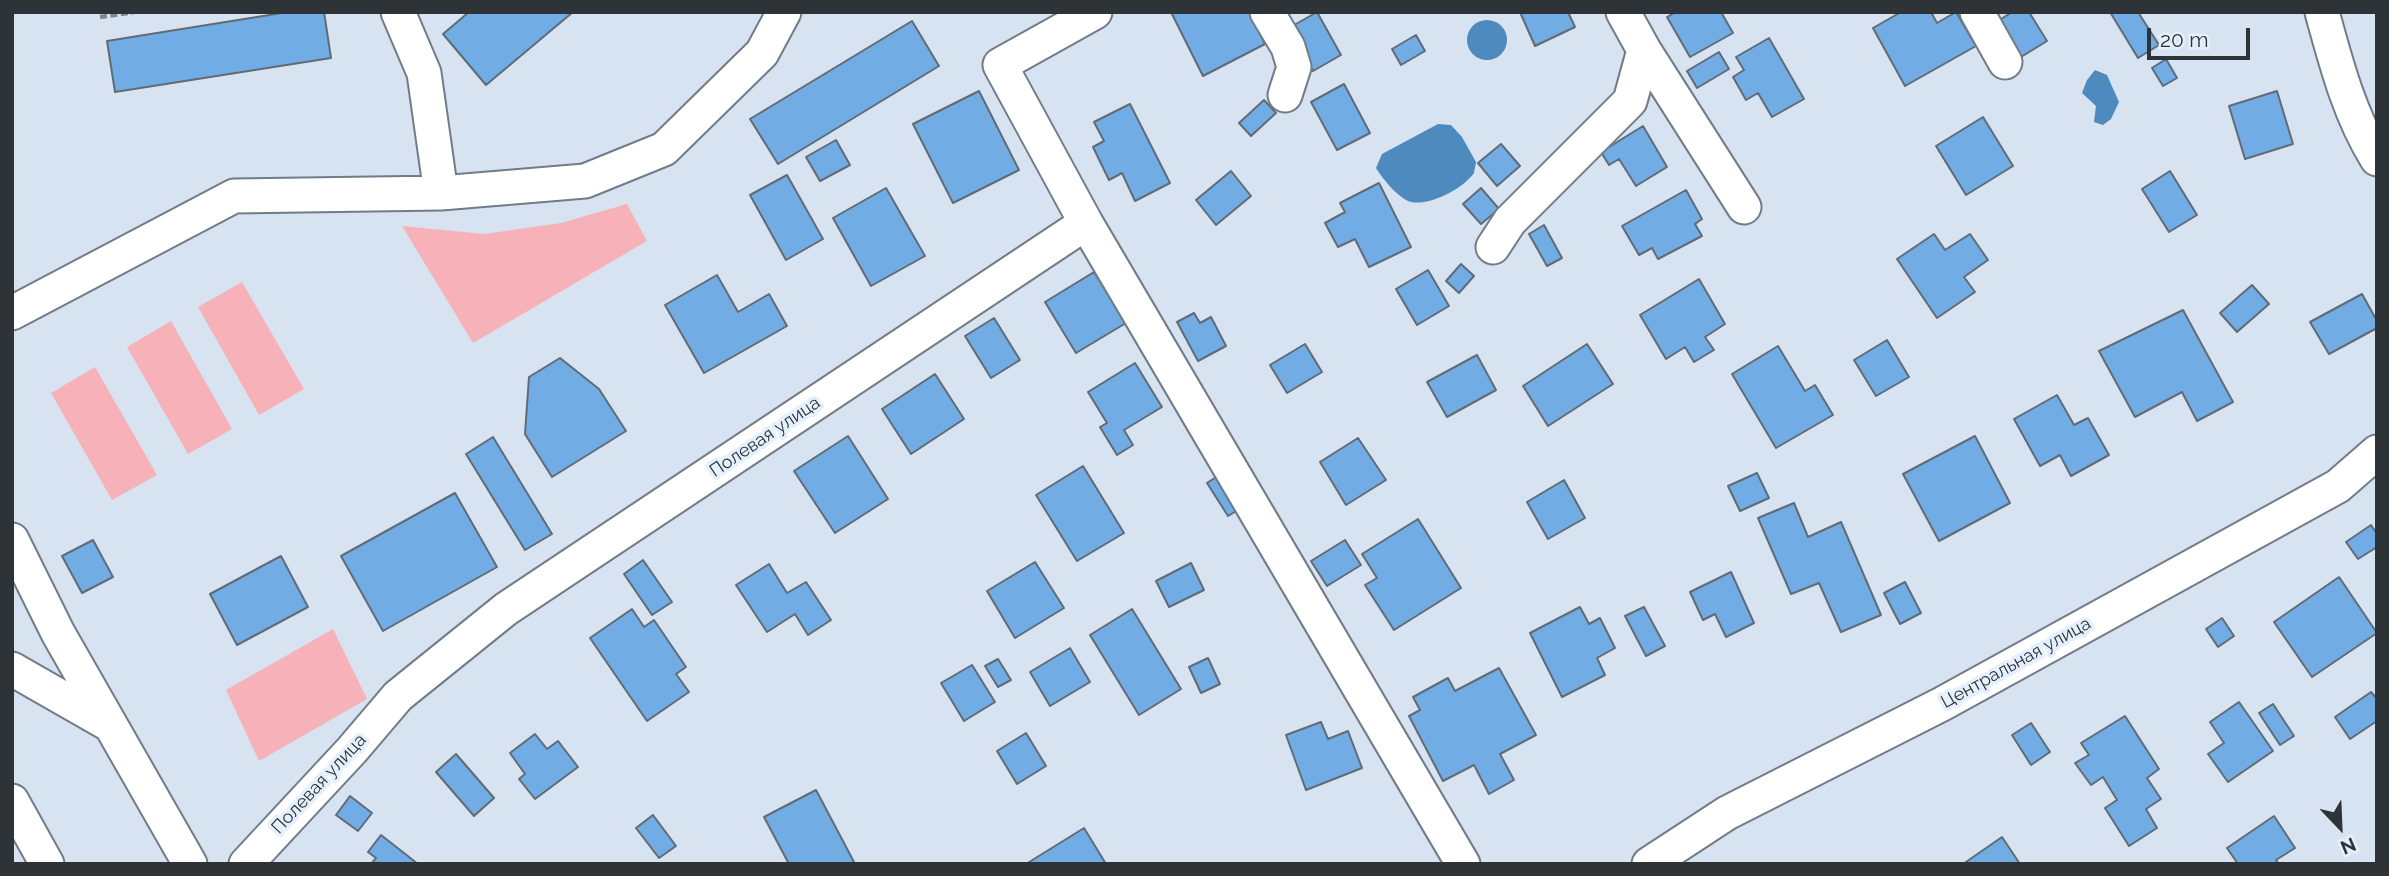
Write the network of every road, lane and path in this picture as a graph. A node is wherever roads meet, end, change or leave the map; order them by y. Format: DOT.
graph roads {
  1 [pos="134,12"];
  2 [pos="398,12"];
  3 [pos="784,12"];
  4 [pos="1096,12"];
  5 [pos="1267,12"];
  6 [pos="1623,12"];
  7 [pos="1978,12"];
  8 [pos="2322,12"];
  9 [pos="100,17"];
  10 [pos="1644,50"];
  11 [pos="2006,62"];
  12 [pos="1285,95"];
  13 [pos="2377,159"];
  14 [pos="441,193"];
  15 [pos="1744,207"];
  16 [pos="1086,223"];
  17 [pos="1493,247"];
  18 [pos="12,313"];
  19 [pos="2377,452"];
  20 [pos="12,540"];
  21 [pos="12,669"];
  22 [pos="110,725"];
  23 [pos="12,801"];
  24 [pos="1452,860"];
  25 [pos="47,864"];
  26 [pos="190,864"];
  27 [pos="246,864"];
  28 [pos="1649,864"];
  1 -- 9 [label="path"];
  2 -- 14 [label="street"];
  3 -- 14 [label="street"];
  4 -- 16 [label="street"];
  5 -- 12 [label="street"];
  6 -- 10 [label="street"];
  7 -- 11 [label="street"];
  8 -- 13 [label="street"];
  10 -- 15 [label="street"];
  10 -- 17 [label="street"];
  14 -- 18 [label="street"];
  16 -- 24 [label="street"];
  16 -- 27 [label="street, Полевая улица"];
  19 -- 28 [label="street, Центральная улица"];
  20 -- 22 [label="street"];
  21 -- 22 [label="street"];
  22 -- 26 [label="street"];
  23 -- 25 [label="street"];
}
